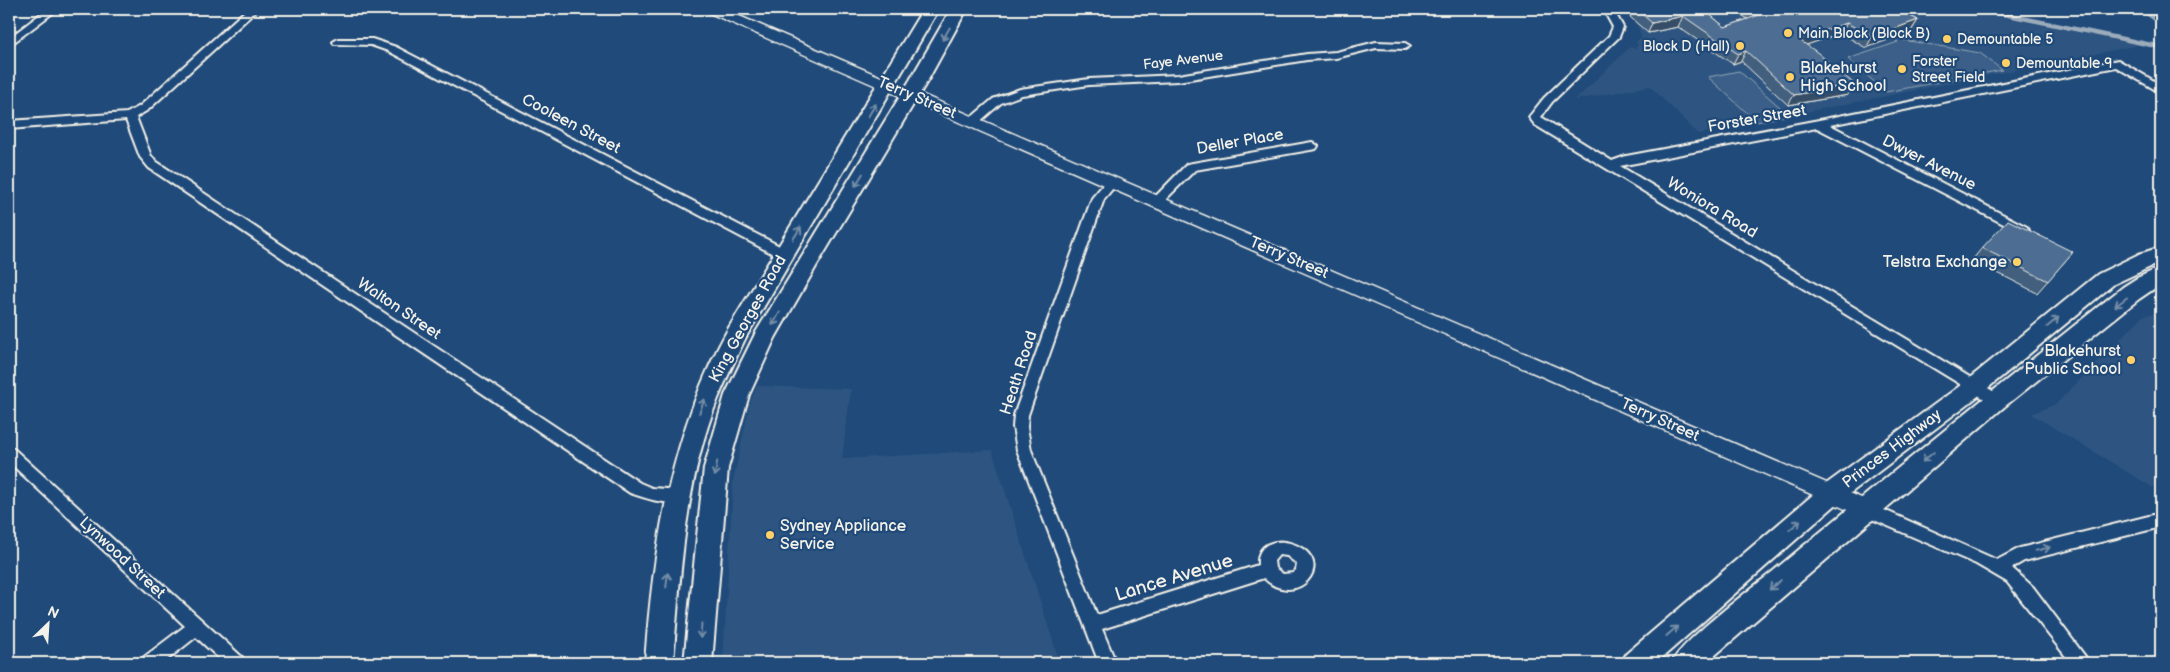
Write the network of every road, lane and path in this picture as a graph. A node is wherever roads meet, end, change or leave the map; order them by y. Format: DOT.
graph roads {
  1 [pos="53,9"];
  2 [pos="252,9"];
  3 [pos="712,9"];
  4 [pos="931,9"];
  5 [pos="959,9"];
  6 [pos="1608,9"];
  7 [pos="338,42"];
  8 [pos="9,43"];
  9 [pos="1404,46"];
  10 [pos="886,85"];
  11 [pos="2161,90"];
  12 [pos="910,94"];
  13 [pos="130,116"];
  14 [pos="972,121"];
  15 [pos="1819,124"];
  16 [pos="9,125"];
  17 [pos="1312,146"];
  18 [pos="1610,166"];
  19 [pos="1112,182"];
  20 [pos="1157,201"];
  21 [pos="2024,230"];
  22 [pos="784,254"];
  23 [pos="2161,254"];
  24 [pos="2161,275"];
  25 [pos="1974,387"];
  26 [pos="1996,400"];
  27 [pos="9,453"];
  28 [pos="1831,494"];
  29 [pos="677,495"];
  30 [pos="1866,509"];
  31 [pos="2161,520"];
  32 [pos="1999,567"];
  33 [pos="1266,570"];
  34 [pos="1093,624"];
  35 [pos="197,627"];
  36 [pos="150,663"];
  37 [pos="236,663"];
  38 [pos="659,663"];
  39 [pos="698,663"];
  40 [pos="1106,663"];
  41 [pos="1636,663"];
  42 [pos="1686,663"];
  43 [pos="2081,663"];
  1 -- 8 [label="street"];
  2 -- 13 [label="street"];
  3 -- 10 [label="street, Terry Street"];
  4 -- 10 [label="highway, King Georges Road"];
  5 -- 12 [label="highway, King Georges Road, one-way"];
  6 -- 18 [label="street, Woniora Road"];
  7 -- 22 [label="street, Cooleen Street"];
  9 -- 14 [label="street, Faye Avenue"];
  10 -- 12 [label="street, Terry Street"];
  22 -- 10 [label="highway, King Georges Road, one-way"];
  11 -- 15 [label="street, Forster Street"];
  12 -- 14 [label="street, Terry Street"];
  12 -- 39 [label="highway, King Georges Road, one-way"];
  13 -- 16 [label="street"];
  13 -- 29 [label="street, Walton Street"];
  14 -- 19 [label="street, Terry Street"];
  15 -- 18 [label="street, Forster Street"];
  15 -- 21 [label="street, Dwyer Avenue"];
  17 -- 20 [label="street, Deller Place"];
  18 -- 25 [label="street, Woniora Road"];
  19 -- 20 [label="street, Terry Street"];
  19 -- 34 [label="street, Heath Road"];
  20 -- 28 [label="street, Terry Street"];
  29 -- 22 [label="highway, King Georges Road, one-way"];
  25 -- 23 [label="highway, Princes Highway, one-way"];
  24 -- 26 [label="highway, Princes Highway, one-way"];
  25 -- 26 [label="street, Woniora Road"];
  25 -- 28 [label="highway, Princes Highway"];
  26 -- 30 [label="highway, Princes Highway, one-way"];
  27 -- 35 [label="street, Lynwood Street"];
  28 -- 30 [label="street, Terry Street"];
  41 -- 28 [label="highway, Princes Highway, one-way"];
  38 -- 29 [label="highway, King Georges Road, one-way"];
  30 -- 32 [label="street"];
  30 -- 42 [label="highway, Princes Highway, one-way"];
  32 -- 31 [label="street, one-way"];
  32 -- 43 [label="street"];
  33 -- 34 [label="street, Lance Avenue"];
  34 -- 40 [label="street, Heath Road"];
  35 -- 36 [label="street"];
  35 -- 37 [label="street, Lynwood Street"];
}
